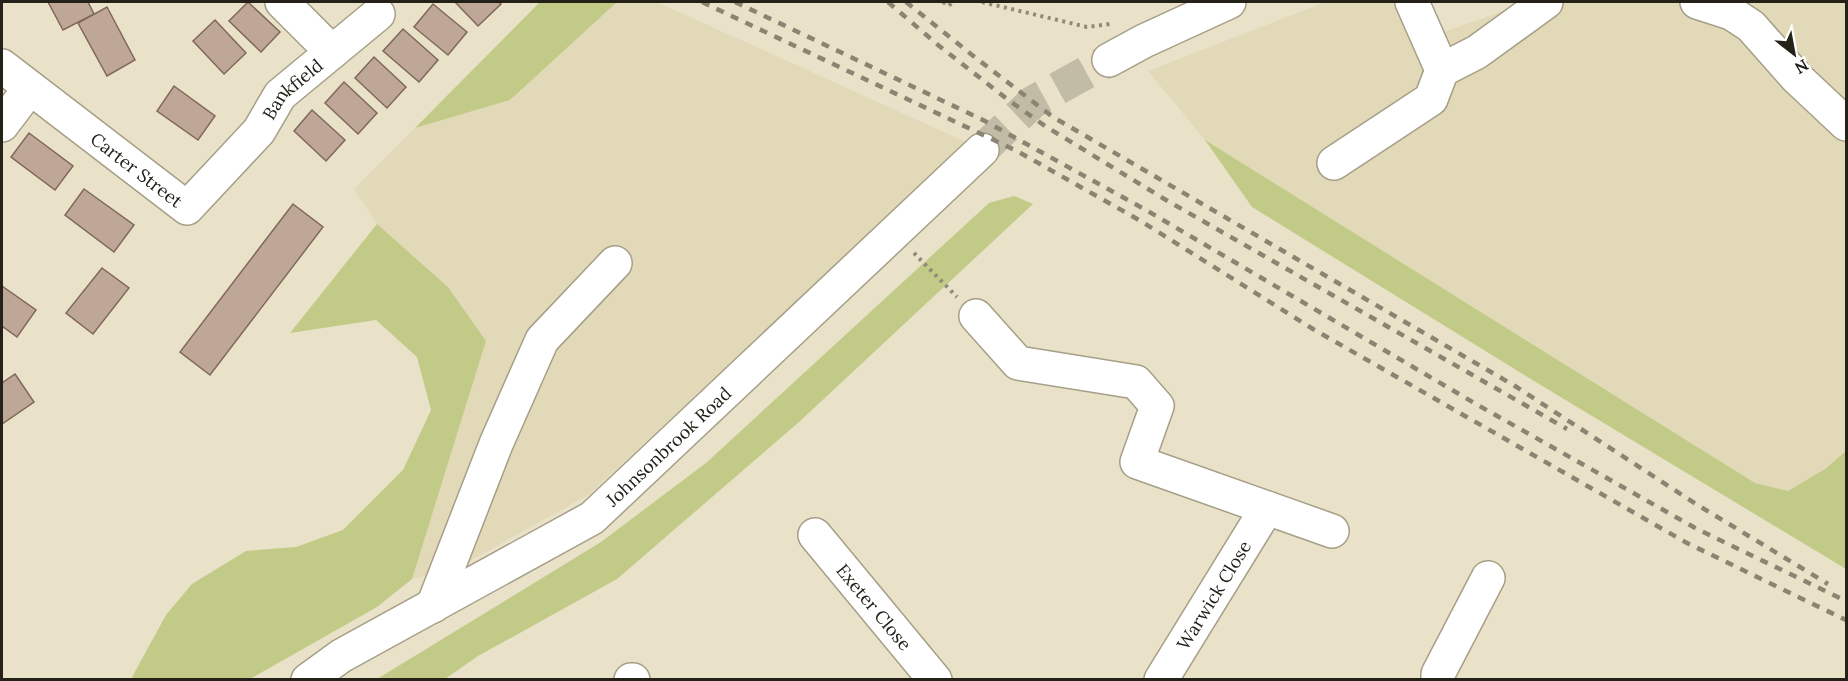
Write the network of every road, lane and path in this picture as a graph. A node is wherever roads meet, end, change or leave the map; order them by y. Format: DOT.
graph roads {
  1 [pos="282,2"];
  2 [pos="943,2"];
  3 [pos="952,2"];
  4 [pos="982,2"];
  5 [pos="1229,2"];
  6 [pos="1412,2"];
  7 [pos="1546,2"];
  8 [pos="1697,2"];
  9 [pos="378,14"];
  10 [pos="1087,27"];
  11 [pos="332,52"];
  12 [pos="1109,60"];
  13 [pos="2,66"];
  14 [pos="1442,70"];
  15 [pos="30,88"];
  16 [pos="1846,124"];
  17 [pos="2,125"];
  18 [pos="259,131"];
  19 [pos="982,150"];
  20 [pos="1334,163"];
  21 [pos="894,234"];
  22 [pos="615,263"];
  23 [pos="976,316"];
  24 [pos="1267,508"];
  25 [pos="1332,531"];
  26 [pos="815,535"];
  27 [pos="1488,578"];
  28 [pos="433,606"];
  29 [pos="308,680"];
  30 [pos="934,680"];
  31 [pos="1161,680"];
  32 [pos="1438,680"];
  1 -- 11 [label="street, Bankfield"];
  2 -- 3 [label="path"];
  4 -- 10 [label="path"];
  5 -- 12 [label="street"];
  6 -- 14 [label="street"];
  7 -- 14 [label="street"];
  8 -- 16 [label="street"];
  9 -- 11 [label="street, Bankfield"];
  11 -- 18 [label="street, Bankfield"];
  13 -- 15 [label="street, Carter Street"];
  14 -- 20 [label="street"];
  15 -- 17 [label="street"];
  15 -- 18 [label="street, Carter Street"];
  19 -- 21 [label="street, Johnsonbrook Road"];
  21 -- 23 [label="path"];
  21 -- 28 [label="street, Johnsonbrook Road"];
  22 -- 28 [label="street"];
  23 -- 24 [label="street"];
  24 -- 25 [label="street"];
  24 -- 31 [label="street, Warwick Close"];
  26 -- 30 [label="street, Exeter Close"];
  27 -- 32 [label="street"];
  28 -- 29 [label="street, Johnsonbrook Road"];
}
